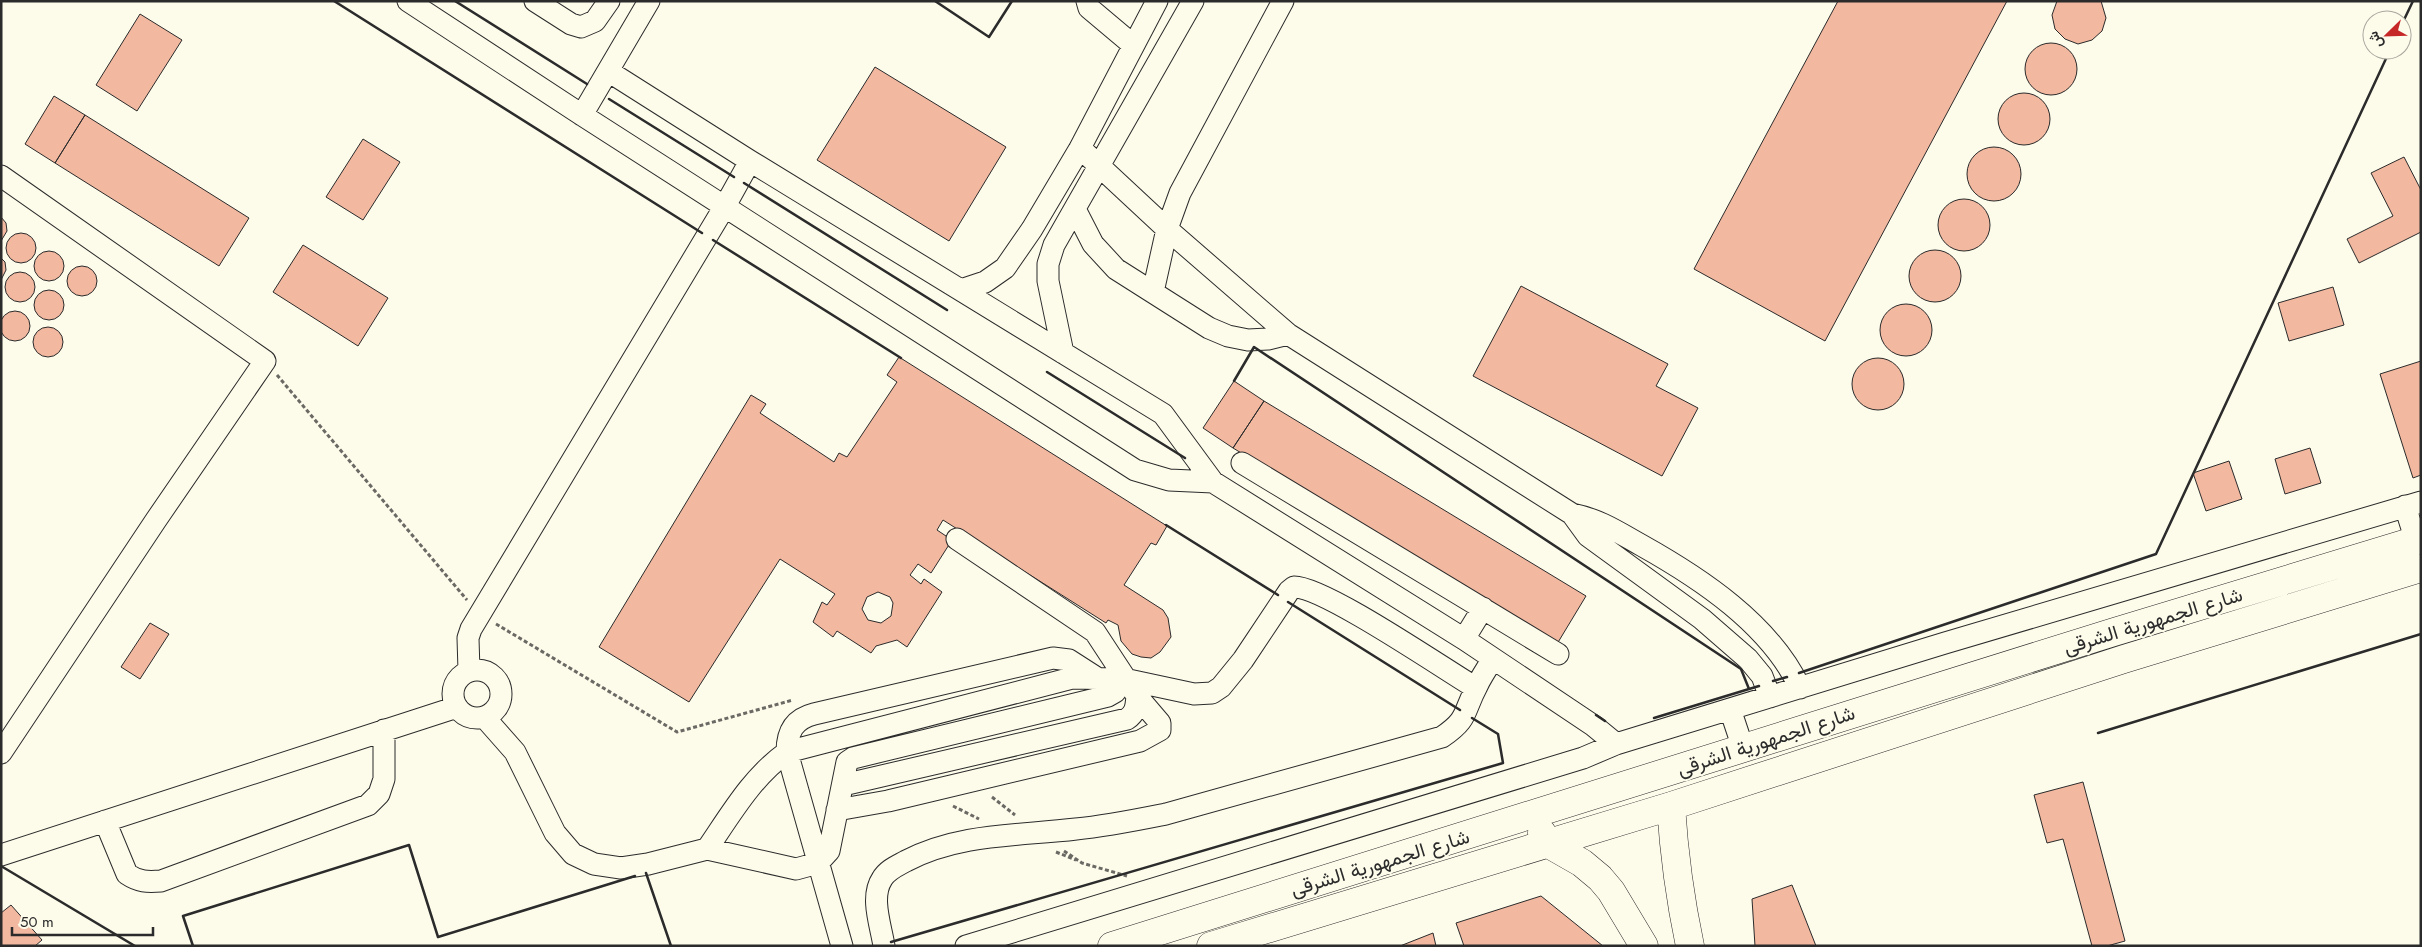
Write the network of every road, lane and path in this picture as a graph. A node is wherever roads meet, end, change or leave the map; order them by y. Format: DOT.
graph roads {
  1 [pos="408,1"];
  2 [pos="535,1"];
  3 [pos="609,1"];
  4 [pos="649,1"];
  5 [pos="1087,1"];
  6 [pos="1157,1"];
  7 [pos="1192,1"];
  8 [pos="1283,1"];
  9 [pos="560,8"];
  10 [pos="1133,45"];
  11 [pos="608,71"];
  12 [pos="582,116"];
  13 [pos="1080,148"];
  14 [pos="750,161"];
  15 [pos="1099,166"];
  16 [pos="1,176"];
  17 [pos="725,206"];
  18 [pos="1075,209"];
  19 [pos="1167,229"];
  20 [pos="961,290"];
  21 [pos="1153,292"];
  22 [pos="1288,334"];
  23 [pos="1063,353"];
  24 [pos="1242,463"];
  25 [pos="1212,482"];
  26 [pos="2413,504"];
  27 [pos="1572,514"];
  28 [pos="957,539"];
  29 [pos="2419,540"];
  30 [pos="2421,568"];
  31 [pos="1393,595"];
  32 [pos="1483,608"];
  33 [pos="1371,623"];
  34 [pos="1464,639"];
  35 [pos="1558,654"];
  36 [pos="1492,659"];
  37 [pos="469,671"];
  38 [pos="1097,678"];
  39 [pos="1124,678"];
  40 [pos="1476,688"];
  41 [pos="1800,688"];
  42 [pos="1137,696"];
  43 [pos="1770,697"];
  44 [pos="457,707"];
  45 [pos="1730,709"];
  46 [pos="485,718"];
  47 [pos="384,730"];
  48 [pos="1616,744"];
  49 [pos="1733,751"];
  50 [pos="787,752"];
  51 [pos="1,753"];
  52 [pos="844,785"];
  53 [pos="1732,786"];
  54 [pos="1671,806"];
  55 [pos="837,810"];
  56 [pos="1533,816"];
  57 [pos="105,821"];
  58 [pos="1547,843"];
  59 [pos="708,849"];
  60 [pos="1,854"];
  61 [pos="818,863"];
  62 [pos="842,946"];
  63 [pos="884,946"];
  64 [pos="966,946"];
  65 [pos="1112,946"];
  66 [pos="1210,946"];
  67 [pos="1644,946"];
  68 [pos="1690,946"];
  1 -- 12 [label="lane"];
  2 -- 9 [label="lane"];
  3 -- 9 [label="lane"];
  4 -- 11 [label="lane"];
  5 -- 10 [label="lane"];
  6 -- 10 [label="lane"];
  7 -- 15 [label="lane"];
  8 -- 19 [label="lane"];
  10 -- 13 [label="lane"];
  11 -- 12 [label="lane"];
  11 -- 14 [label="lane"];
  12 -- 17 [label="lane"];
  13 -- 15 [label="lane"];
  13 -- 20 [label="lane"];
  14 -- 17 [label="lane"];
  14 -- 20 [label="lane"];
  15 -- 18 [label="lane"];
  15 -- 19 [label="lane"];
  16 -- 51 [label="lane"];
  17 -- 25 [label="lane"];
  17 -- 37 [label="lane"];
  18 -- 21 [label="lane"];
  18 -- 23 [label="lane"];
  19 -- 21 [label="lane"];
  19 -- 22 [label="lane"];
  20 -- 23 [label="lane"];
  21 -- 22 [label="lane"];
  22 -- 27 [label="lane"];
  23 -- 25 [label="lane"];
  24 -- 32 [label="lane"];
  25 -- 31 [label="lane"];
  26 -- 29 [label="lane"];
  26 -- 41 [label="lane"];
  27 -- 41 [label="lane"];
  27 -- 43 [label="lane"];
  28 -- 39 [label="lane"];
  29 -- 49 [label="main road, شارع الجمهورية الشرقى"];
  30 -- 53 [label="main road, شارع الجمهورية الشرقى"];
  31 -- 33 [label="lane"];
  31 -- 34 [label="lane"];
  32 -- 34 [label="lane"];
  32 -- 35 [label="lane"];
  33 -- 39 [label="lane"];
  33 -- 40 [label="lane"];
  34 -- 36 [label="lane"];
  36 -- 40 [label="lane"];
  36 -- 48 [label="lane"];
  37 -- 44 [label="lane"];
  37 -- 46 [label="lane"];
  38 -- 39 [label="lane"];
  38 -- 50 [label="lane"];
  38 -- 50 [label="lane"];
  39 -- 42 [label="lane"];
  39 -- 52 [label="lane"];
  40 -- 63 [label="lane"];
  41 -- 43 [label="lane"];
  42 -- 52 [label="lane"];
  42 -- 55 [label="lane"];
  43 -- 45 [label="lane"];
  44 -- 46 [label="lane"];
  44 -- 47 [label="lane"];
  45 -- 48 [label="lane"];
  45 -- 49 [label="lane"];
  46 -- 59 [label="lane"];
  47 -- 57 [label="lane"];
  47 -- 57 [label="lane"];
  48 -- 64 [label="lane"];
  49 -- 53 [label="main road"];
  49 -- 56 [label="main road, شارع الجمهورية الشرقى"];
  50 -- 59 [label="lane"];
  50 -- 61 [label="lane"];
  52 -- 55 [label="lane"];
  53 -- 54 [label="main road, شارع الجمهورية الشرقى"];
  54 -- 58 [label="main road, شارع الجمهورية الشرقى"];
  54 -- 68 [label="main road"];
  55 -- 61 [label="lane"];
  56 -- 58 [label="main road"];
  56 -- 65 [label="main road, شارع الجمهورية الشرقى"];
  57 -- 60 [label="lane"];
  58 -- 66 [label="main road, شارع الجمهورية الشرقى"];
  58 -- 67 [label="main road"];
  59 -- 61 [label="lane"];
  61 -- 62 [label="lane"];
}
